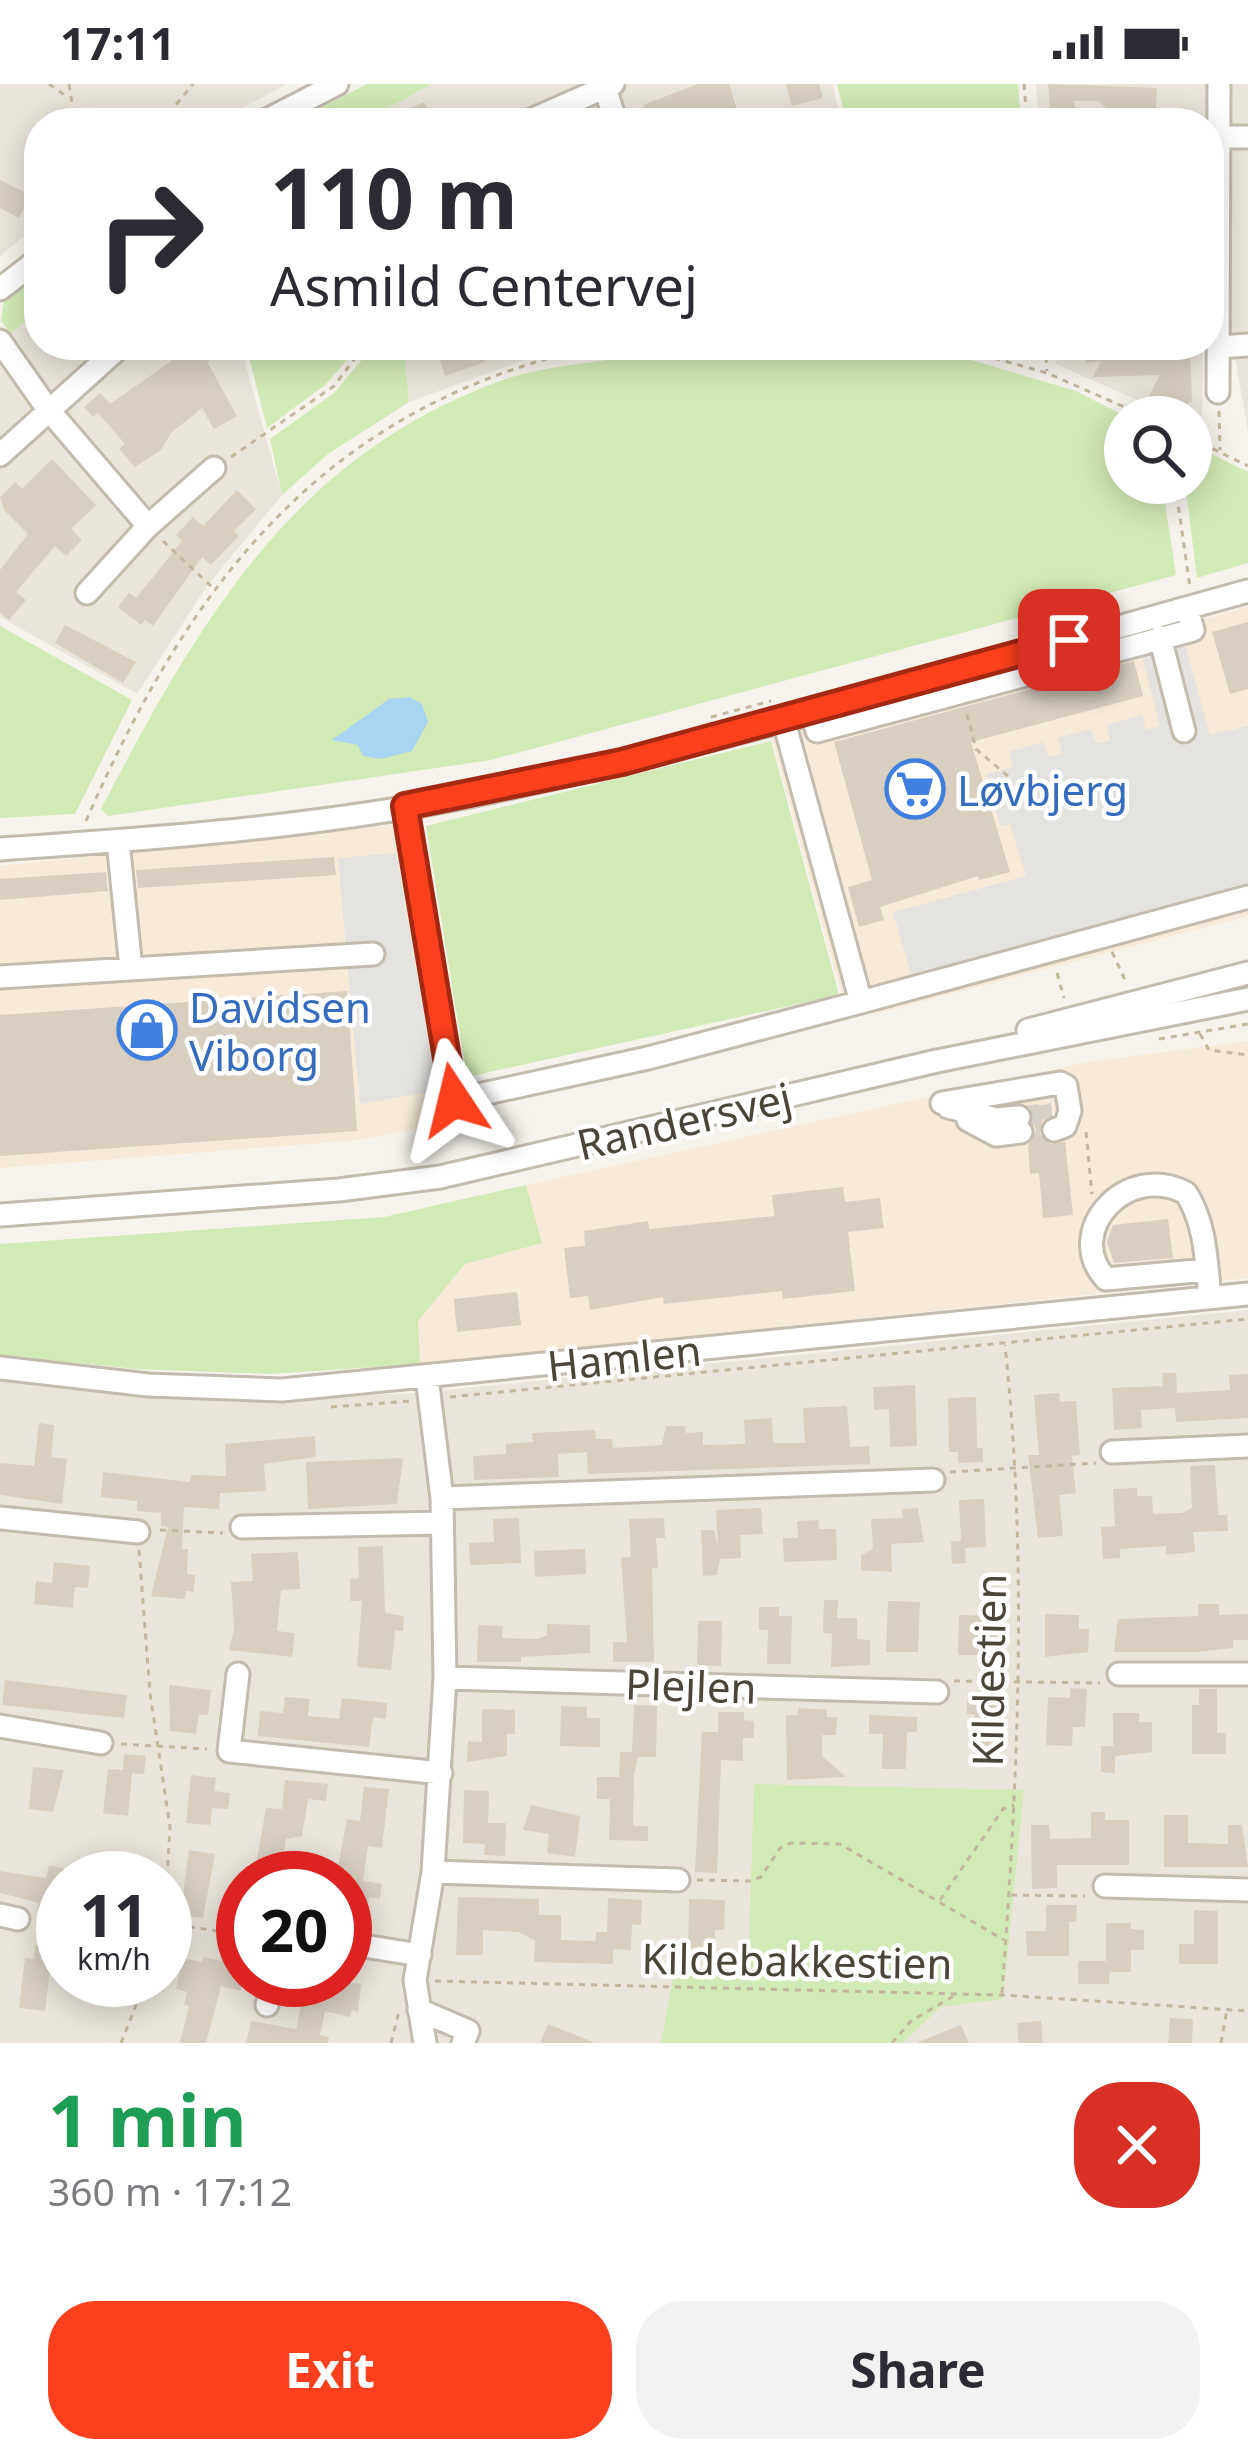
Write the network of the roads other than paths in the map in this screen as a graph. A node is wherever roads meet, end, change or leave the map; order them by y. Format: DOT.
graph roads {
  1 [pos="338,84"];
  2 [pos="608,85"];
  3 [pos="291,108"];
  4 [pos="557,108"];
  5 [pos="24,271"];
  6 [pos="0,289"];
  7 [pos="0,341"];
  8 [pos="104,360"];
  9 [pos="1219,360"];
  10 [pos="1218,392"];
  11 [pos="47,408"];
  12 [pos="0,455"];
  13 [pos="214,468"];
  14 [pos="148,526"];
  15 [pos="1248,591"];
  16 [pos="87,592"];
  17 [pos="1189,595"];
  18 [pos="1160,637"];
  19 [pos="1110,640"];
  20 [pos="778,710"];
  21 [pos="811,710"];
  22 [pos="1184,731"];
  23 [pos="405,806"];
  24 [pos="118,841"];
  25 [pos="0,849"];
  26 [pos="1248,897"];
  27 [pos="373,954"];
  28 [pos="131,969"];
  29 [pos="1248,974"];
  30 [pos="0,977"];
  31 [pos="1248,999"];
  32 [pos="861,1002"];
  33 [pos="1117,1004"];
  34 [pos="1006,1037"];
  35 [pos="937,1060"];
  36 [pos="1065,1119"];
  37 [pos="1020,1125"];
  38 [pos="0,1214"];
  39 [pos="1208,1270"];
  40 [pos="1248,1294"];
  41 [pos="1210,1298"];
  42 [pos="0,1367"];
  43 [pos="427,1377"];
  44 [pos="1248,1446"];
  45 [pos="1112,1452"];
  46 [pos="932,1480"];
  47 [pos="442,1498"];
  48 [pos="0,1518"];
  49 [pos="442,1523"];
  50 [pos="242,1527"];
  51 [pos="138,1532"];
  52 [pos="238,1674"];
  53 [pos="1119,1674"];
  54 [pos="1248,1674"];
  55 [pos="445,1678"];
  56 [pos="938,1692"];
  57 [pos="0,1726"];
  58 [pos="101,1743"];
  59 [pos="441,1773"];
  60 [pos="433,1872"];
  61 [pos="678,1880"];
  62 [pos="1106,1886"];
  63 [pos="1248,1890"];
  64 [pos="372,1946"];
  65 [pos="419,1954"];
  66 [pos="419,2010"];
  67 [pos="425,2043"];
  68 [pos="463,2043"];
  1 -- 3 [label="street"];
  2 -- 4 [label="street"];
  5 -- 6 [label="street"];
  7 -- 11 [label="street"];
  8 -- 11 [label="street"];
  9 -- 10 [label="street"];
  11 -- 12 [label="street"];
  11 -- 14 [label="street"];
  13 -- 14 [label="street"];
  14 -- 16 [label="street"];
  15 -- 17 [label="street"];
  17 -- 18 [label="street"];
  17 -- 19 [label="street"];
  18 -- 19 [label="street"];
  18 -- 22 [label="street"];
  19 -- 21 [label="street"];
  19 -- 21 [label="street"];
  20 -- 21 [label="street"];
  20 -- 23 [label="street"];
  20 -- 32 [label="street"];
  23 -- 24 [label="street"];
  23 -- 32 [label="street"];
  24 -- 25 [label="street"];
  24 -- 28 [label="street"];
  26 -- 32 [label="street"];
  27 -- 28 [label="street"];
  28 -- 30 [label="street"];
  29 -- 33 [label="street, Randersvej"];
  31 -- 35 [label="street, Randersvej"];
  33 -- 34 [label="street, Randersvej"];
  33 -- 34 [label="street"];
  34 -- 35 [label="street, Randersvej"];
  35 -- 38 [label="street, Randersvej"];
  36 -- 37 [label="street"];
  39 -- 39 [label="street"];
  39 -- 41 [label="street"];
  40 -- 41 [label="street, Hamlen"];
  41 -- 43 [label="street, Hamlen"];
  42 -- 43 [label="street, Hamlen"];
  43 -- 47 [label="street"];
  44 -- 45 [label="street"];
  46 -- 47 [label="street"];
  47 -- 49 [label="street"];
  48 -- 51 [label="street"];
  49 -- 50 [label="street"];
  49 -- 55 [label="street"];
  52 -- 59 [label="street"];
  53 -- 54 [label="street"];
  55 -- 56 [label="street, Plejlen"];
  55 -- 59 [label="street"];
  57 -- 58 [label="street"];
  59 -- 60 [label="street"];
  60 -- 61 [label="street"];
  60 -- 65 [label="street"];
  62 -- 63 [label="street"];
  64 -- 65 [label="street"];
  65 -- 66 [label="street"];
  66 -- 67 [label="street"];
  66 -- 68 [label="street"];
}
